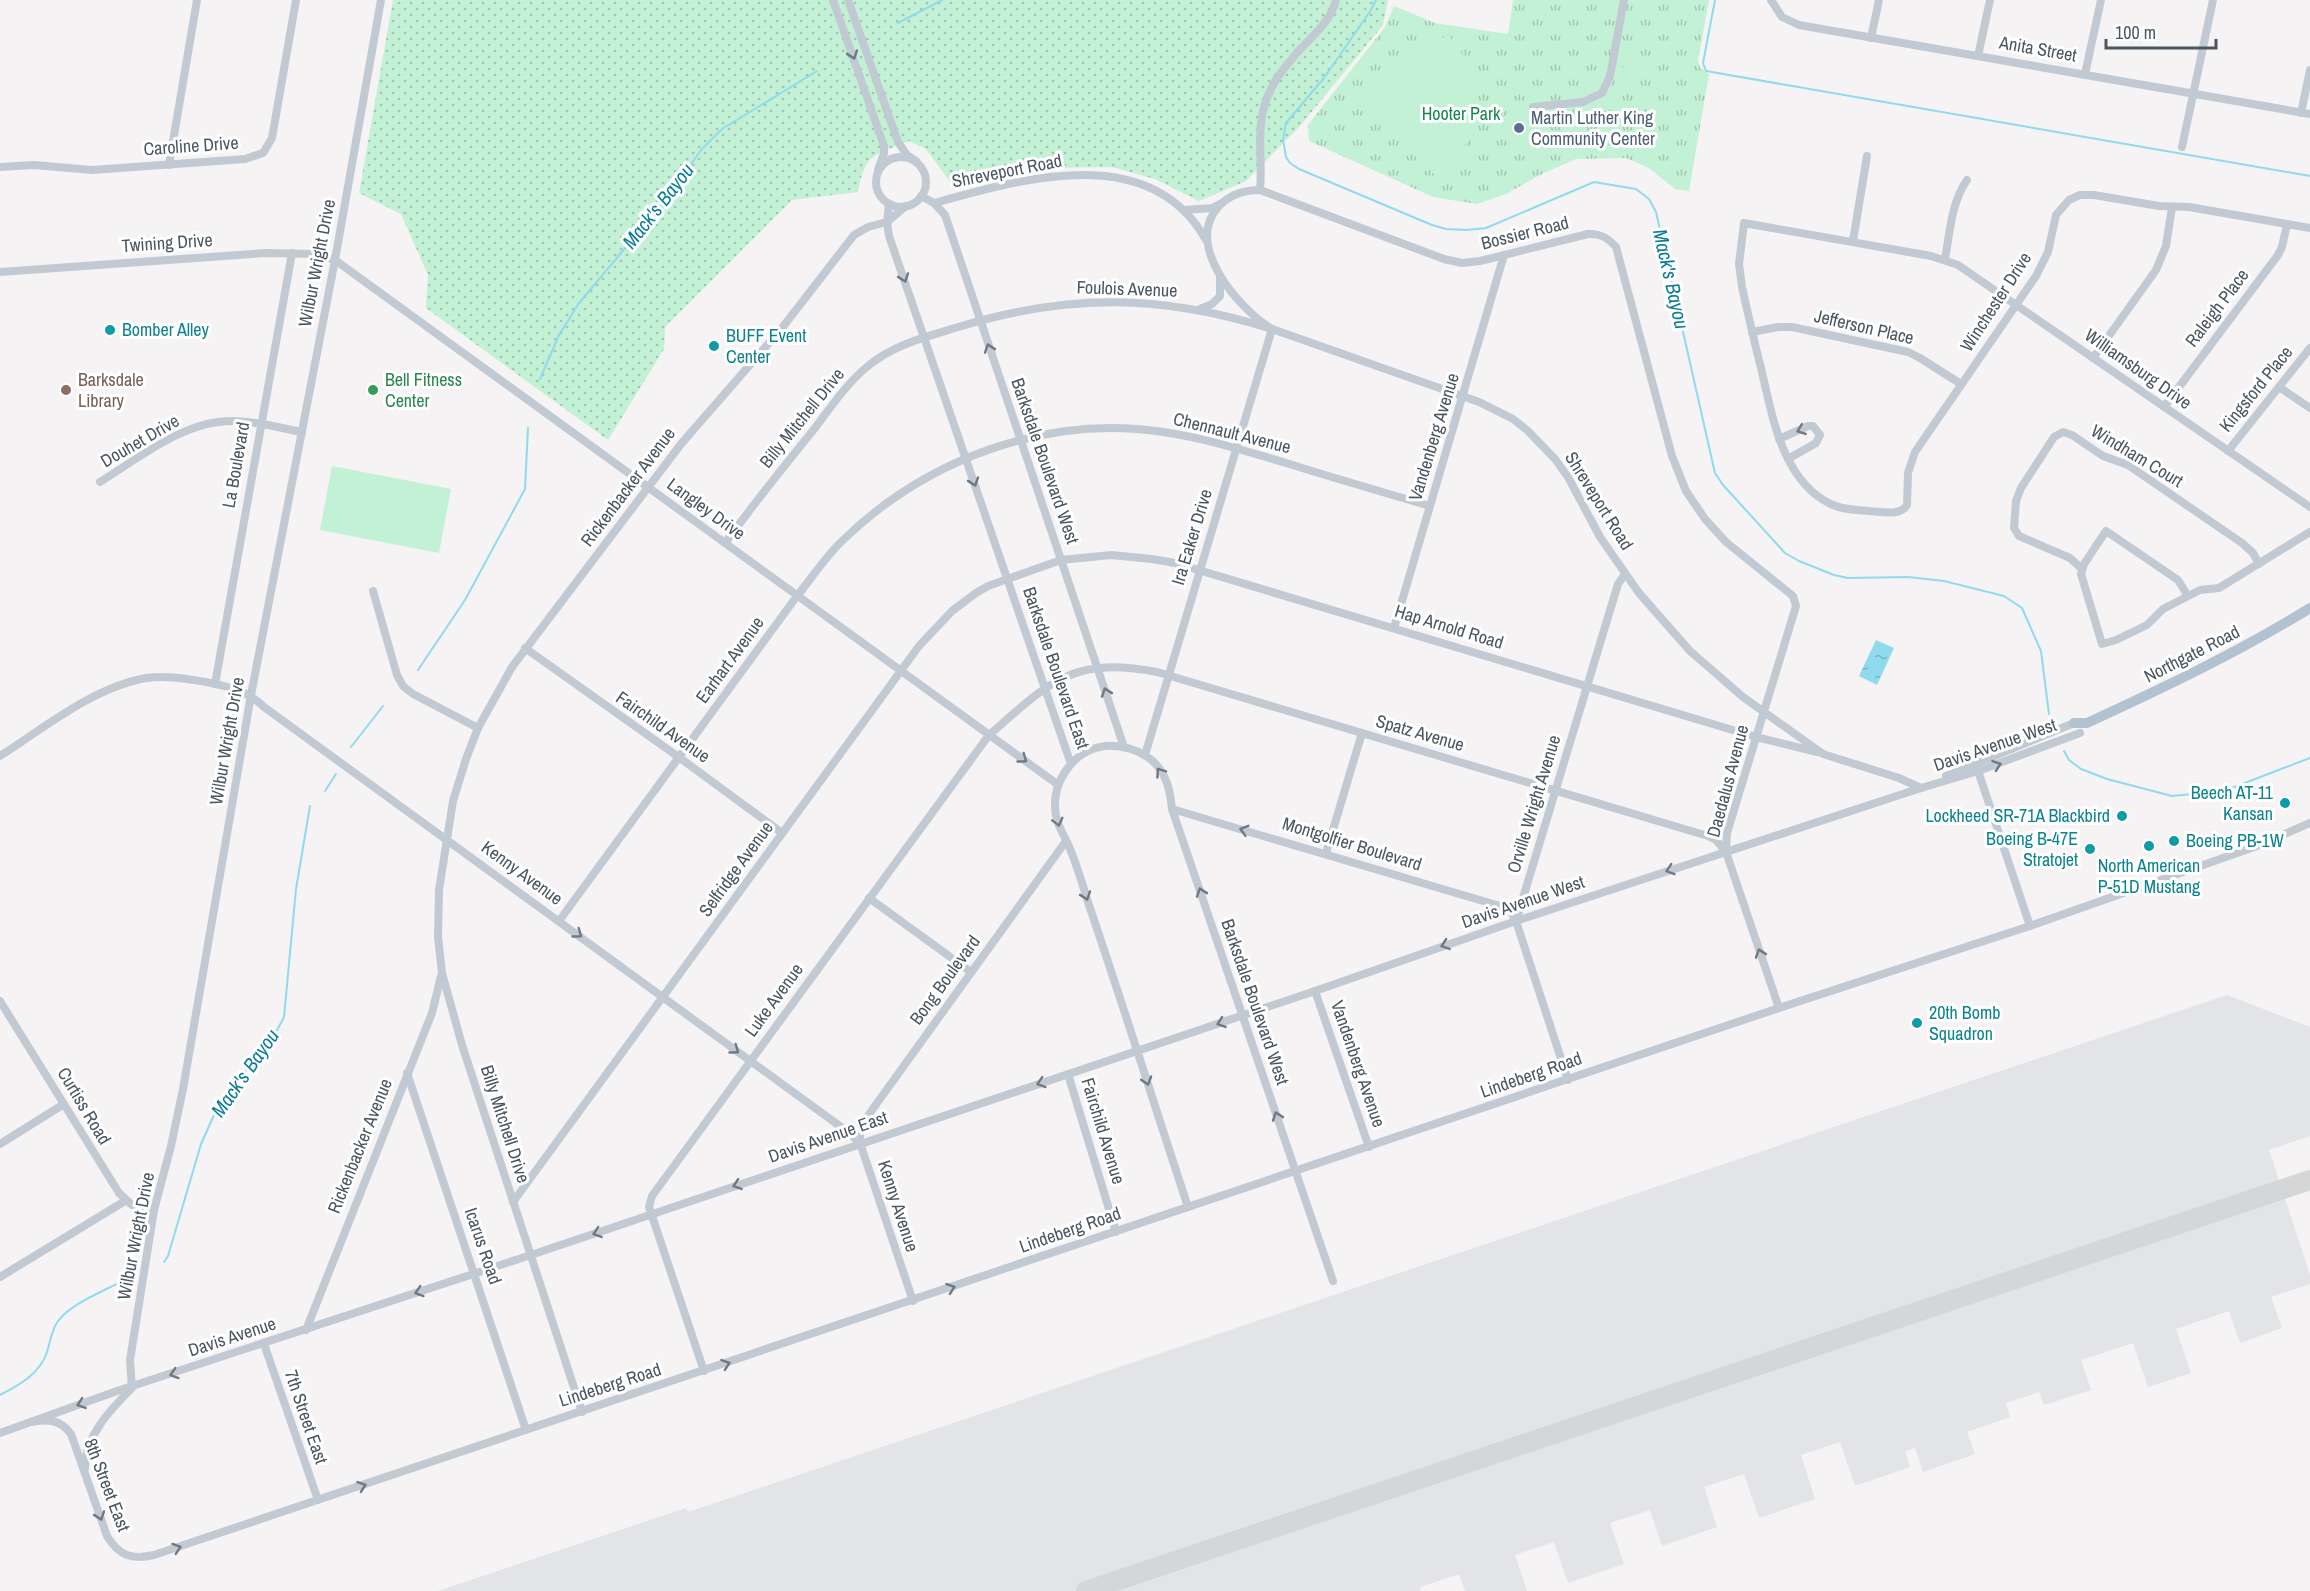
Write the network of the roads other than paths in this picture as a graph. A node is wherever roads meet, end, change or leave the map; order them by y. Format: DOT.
graph roads {
  1 [pos="197,0"];
  2 [pos="296,0"];
  3 [pos="381,0"];
  4 [pos="833,0"];
  5 [pos="848,0"];
  6 [pos="1336,0"];
  7 [pos="1624,0"];
  8 [pos="1771,0"];
  9 [pos="1879,0"];
  10 [pos="1990,0"];
  11 [pos="2101,0"];
  12 [pos="2213,0"];
  13 [pos="1871,38"];
  14 [pos="1978,56"];
  15 [pos="2310,70"];
  16 [pos="2085,74"];
  17 [pos="2194,94"];
  18 [pos="1533,107"];
  19 [pos="2305,113"];
  20 [pos="2182,147"];
  21 [pos="1867,156"];
  22 [pos="916,161"];
  23 [pos="169,165"];
  24 [pos="0,167"];
  25 [pos="878,170"];
  26 [pos="1967,180"];
  27 [pos="1260,190"];
  28 [pos="921,196"];
  29 [pos="1223,202"];
  30 [pos="934,203"];
  31 [pos="889,204"];
  32 [pos="906,206"];
  33 [pos="2172,207"];
  34 [pos="1185,210"];
  35 [pos="887,222"];
  36 [pos="2287,224"];
  37 [pos="2310,228"];
  38 [pos="1853,241"];
  39 [pos="1207,243"];
  40 [pos="292,253"];
  41 [pos="1504,255"];
  42 [pos="1945,259"];
  43 [pos="335,260"];
  44 [pos="1218,271"];
  45 [pos="0,272"];
  46 [pos="2017,305"];
  47 [pos="1199,309"];
  48 [pos="980,320"];
  49 [pos="1272,329"];
  50 [pos="1752,332"];
  51 [pos="925,337"];
  52 [pos="2310,348"];
  53 [pos="2094,358"];
  54 [pos="1961,384"];
  55 [pos="2279,387"];
  56 [pos="1463,396"];
  57 [pos="2164,407"];
  58 [pos="2310,408"];
  59 [pos="260,424"];
  60 [pos="302,432"];
  61 [pos="1020,440"];
  62 [pos="1779,440"];
  63 [pos="1235,448"];
  64 [pos="2228,451"];
  65 [pos="966,458"];
  66 [pos="1788,459"];
  67 [pos="100,482"];
  68 [pos="648,487"];
  69 [pos="1430,506"];
  70 [pos="2310,507"];
  71 [pos="1905,509"];
  72 [pos="2310,532"];
  73 [pos="725,543"];
  74 [pos="1061,560"];
  75 [pos="2259,564"];
  76 [pos="1199,569"];
  77 [pos="2082,569"];
  78 [pos="1625,574"];
  79 [pos="1008,579"];
  80 [pos="373,591"];
  81 [pos="797,596"];
  82 [pos="1793,596"];
  83 [pos="2188,596"];
  84 [pos="2310,608"];
  85 [pos="1394,628"];
  86 [pos="525,648"];
  87 [pos="1097,667"];
  88 [pos="900,670"];
  89 [pos="1168,675"];
  90 [pos="215,684"];
  91 [pos="1587,686"];
  92 [pos="1045,687"];
  93 [pos="251,695"];
  94 [pos="1765,712"];
  95 [pos="2074,723"];
  96 [pos="2087,723"];
  97 [pos="478,728"];
  98 [pos="1362,733"];
  99 [pos="2080,734"];
  100 [pos="989,735"];
  101 [pos="1756,737"];
  102 [pos="1126,748"];
  103 [pos="1823,754"];
  104 [pos="1145,755"];
  105 [pos="0,756"];
  106 [pos="680,758"];
  107 [pos="1071,764"];
  108 [pos="1976,767"];
  109 [pos="1058,784"];
  110 [pos="1921,788"];
  111 [pos="1555,790"];
  112 [pos="1173,809"];
  113 [pos="2310,824"];
  114 [pos="782,833"];
  115 [pos="446,838"];
  116 [pos="1066,841"];
  117 [pos="1726,852"];
  118 [pos="1326,853"];
  119 [pos="869,898"];
  120 [pos="559,921"];
  121 [pos="1516,921"];
  122 [pos="2030,926"];
  123 [pos="971,972"];
  124 [pos="441,973"];
  125 [pos="1316,991"];
  126 [pos="663,997"];
  127 [pos="0,1002"];
  128 [pos="1779,1008"];
  129 [pos="1242,1016"];
  130 [pos="1137,1051"];
  131 [pos="751,1061"];
  132 [pos="407,1073"];
  133 [pos="1068,1074"];
  134 [pos="1568,1080"];
  135 [pos="64,1104"];
  136 [pos="860,1143"];
  137 [pos="0,1144"];
  138 [pos="1369,1147"];
  139 [pos="1296,1172"];
  140 [pos="125,1200"];
  141 [pos="513,1202"];
  142 [pos="1188,1208"];
  143 [pos="154,1210"];
  144 [pos="652,1214"];
  145 [pos="1116,1232"];
  146 [pos="531,1255"];
  147 [pos="475,1274"];
  148 [pos="0,1277"];
  149 [pos="1333,1281"];
  150 [pos="913,1301"];
  151 [pos="306,1330"];
  152 [pos="264,1344"];
  153 [pos="704,1371"];
  154 [pos="132,1388"];
  155 [pos="582,1412"];
  156 [pos="32,1422"];
  157 [pos="526,1430"];
  158 [pos="0,1433"];
  159 [pos="85,1474"];
  160 [pos="318,1500"];
  161 [pos="121,1553"];
  1 -- 23 [label="street"];
  2 -- 23 [label="street, Caroline Drive"];
  3 -- 43 [label="street, Wilbur Wright Drive"];
  4 -- 25 [label="street, one-way"];
  5 -- 22 [label="street"];
  6 -- 27 [label="street"];
  7 -- 18 [label="street"];
  8 -- 13 [label="street, Anita Street"];
  9 -- 13 [label="street"];
  10 -- 14 [label="street"];
  11 -- 16 [label="street"];
  12 -- 17 [label="street"];
  13 -- 14 [label="street, Anita Street"];
  14 -- 16 [label="street, Anita Street"];
  15 -- 19 [label="street"];
  16 -- 17 [label="street, Anita Street"];
  17 -- 19 [label="street, Anita Street"];
  17 -- 20 [label="street"];
  21 -- 38 [label="street"];
  22 -- 25 [label="street"];
  22 -- 28 [label="street"];
  23 -- 24 [label="street, Caroline Drive"];
  25 -- 31 [label="street"];
  26 -- 42 [label="street"];
  27 -- 29 [label="street"];
  27 -- 41 [label="street, Bossier Road"];
  28 -- 30 [label="street"];
  28 -- 32 [label="street"];
  29 -- 34 [label="street"];
  29 -- 39 [label="street, Shreveport Road"];
  30 -- 34 [label="street, Shreveport Road"];
  30 -- 48 [label="street, Barksdale Boulevard West"];
  31 -- 32 [label="street"];
  31 -- 35 [label="street, Barksdale Boulevard East"];
  32 -- 35 [label="street, Rickenbacker Avenue"];
  33 -- 36 [label="street, Winchester Drive"];
  33 -- 46 [label="street, Winchester Drive"];
  33 -- 53 [label="street"];
  34 -- 39 [label="street, Shreveport Road"];
  35 -- 51 [label="street, Barksdale Boulevard East, one-way"];
  35 -- 68 [label="street, Rickenbacker Avenue"];
  36 -- 37 [label="street, Winchester Drive"];
  36 -- 57 [label="street, Raleigh Place"];
  38 -- 42 [label="street, Williamsburg Drive"];
  38 -- 50 [label="street, Williamsburg Drive"];
  39 -- 44 [label="street, Shreveport Road"];
  40 -- 43 [label="street, Twining Drive"];
  40 -- 45 [label="street, Twining Drive"];
  40 -- 59 [label="street, La Boulevard"];
  41 -- 56 [label="street, Vandenberg Avenue"];
  41 -- 82 [label="street, Bossier Road"];
  42 -- 46 [label="street, Williamsburg Drive"];
  43 -- 60 [label="street, Wilbur Wright Drive"];
  43 -- 68 [label="street, Langley Drive"];
  44 -- 47 [label="street"];
  44 -- 49 [label="street, Shreveport Road"];
  46 -- 53 [label="street, Williamsburg Drive"];
  46 -- 54 [label="street, Winchester Drive"];
  47 -- 48 [label="street, Foulois Avenue"];
  47 -- 49 [label="street, Foulois Avenue"];
  48 -- 51 [label="street, Foulois Avenue"];
  61 -- 48 [label="street, Barksdale Boulevard West, one-way"];
  49 -- 56 [label="street, Shreveport Road"];
  49 -- 63 [label="street, Ira Eaker Drive"];
  50 -- 54 [label="street, Jefferson Place"];
  50 -- 62 [label="street, Williamsburg Drive"];
  51 -- 65 [label="street, Barksdale Boulevard East"];
  51 -- 73 [label="street, Billy Mitchell Drive"];
  52 -- 55 [label="street, Kingsford Place"];
  53 -- 57 [label="street, Williamsburg Drive"];
  54 -- 71 [label="street, Winchester Drive"];
  55 -- 58 [label="street"];
  55 -- 64 [label="street, Kingsford Place"];
  56 -- 69 [label="street, Vandenberg Avenue"];
  56 -- 78 [label="street, Shreveport Road"];
  57 -- 64 [label="street, Williamsburg Drive"];
  59 -- 60 [label="street, Douhet Drive"];
  59 -- 67 [label="street, Douhet Drive"];
  59 -- 90 [label="street, La Boulevard"];
  60 -- 93 [label="street, Wilbur Wright Drive"];
  61 -- 63 [label="street, Chennault Avenue"];
  61 -- 65 [label="street, Chennault Avenue"];
  61 -- 74 [label="street, Barksdale Boulevard West"];
  62 -- 66 [label="street, Williamsburg Drive"];
  66 -- 62 [label="street, one-way"];
  63 -- 69 [label="street, Chennault Avenue"];
  63 -- 76 [label="street, Ira Eaker Drive"];
  64 -- 70 [label="street, Williamsburg Drive"];
  65 -- 79 [label="street, Barksdale Boulevard East, one-way"];
  65 -- 81 [label="street, Earhart Avenue"];
  66 -- 71 [label="street, Williamsburg Drive"];
  68 -- 73 [label="street, Langley Drive"];
  68 -- 86 [label="street, Rickenbacker Avenue"];
  69 -- 85 [label="street, Vandenberg Avenue"];
  72 -- 75 [label="street"];
  73 -- 81 [label="street, Langley Drive"];
  74 -- 76 [label="street, Hap Arnold Road"];
  74 -- 79 [label="street, Hap Arnold Road"];
  74 -- 87 [label="street, Barksdale Boulevard West"];
  75 -- 77 [label="street, Windham Court"];
  75 -- 83 [label="street"];
  76 -- 85 [label="street, Hap Arnold Road"];
  76 -- 89 [label="street, Ira Eaker Drive"];
  77 -- 83 [label="street"];
  77 -- 83 [label="street"];
  78 -- 91 [label="street, Orville Wright Avenue"];
  78 -- 94 [label="street, Shreveport Road"];
  79 -- 88 [label="street, Selfridge Avenue"];
  79 -- 92 [label="street, Barksdale Boulevard East"];
  80 -- 97 [label="street"];
  81 -- 88 [label="street, Langley Drive"];
  81 -- 106 [label="street, Earhart Avenue"];
  82 -- 94 [label="street, Daedalus Avenue"];
  84 -- 96 [label="main road, Northgate Road"];
  85 -- 91 [label="street, Hap Arnold Road"];
  86 -- 97 [label="street, Rickenbacker Avenue"];
  86 -- 106 [label="street, Fairchild Avenue"];
  87 -- 89 [label="street, Spatz Avenue"];
  87 -- 92 [label="street, Spatz Avenue"];
  102 -- 87 [label="street, Barksdale Boulevard West, one-way"];
  88 -- 100 [label="street, Langley Drive"];
  88 -- 114 [label="street, Selfridge Avenue"];
  89 -- 98 [label="street, Spatz Avenue"];
  89 -- 104 [label="street, Ira Eaker Drive"];
  90 -- 93 [label="street, Kenny Avenue"];
  90 -- 105 [label="street, Kenny Avenue"];
  91 -- 101 [label="street, Hap Arnold Road"];
  91 -- 111 [label="street, Orville Wright Avenue"];
  92 -- 100 [label="street, Luke Avenue"];
  92 -- 107 [label="street, Barksdale Boulevard East"];
  93 -- 115 [label="street, Kenny Avenue"];
  93 -- 143 [label="street, Wilbur Wright Drive"];
  94 -- 101 [label="street, Daedalus Avenue"];
  94 -- 103 [label="street, Shreveport Road"];
  95 -- 96 [label="main road, Northgate Road"];
  95 -- 108 [label="street, Davis Avenue West"];
  96 -- 99 [label="main road"];
  97 -- 115 [label="street, Rickenbacker Avenue"];
  98 -- 111 [label="street, Spatz Avenue"];
  98 -- 118 [label="street"];
  108 -- 99 [label="street, Davis Avenue West, one-way"];
  100 -- 109 [label="street, Langley Drive, one-way"];
  100 -- 119 [label="street, Luke Avenue"];
  101 -- 103 [label="street, Hap Arnold Road"];
  101 -- 117 [label="street, Daedalus Avenue"];
  102 -- 104 [label="street, Barksdale Boulevard West"];
  102 -- 107 [label="street"];
  103 -- 110 [label="street, Shreveport Road"];
  112 -- 104 [label="street, Barksdale Boulevard West, one-way"];
  106 -- 114 [label="street, Fairchild Avenue"];
  106 -- 120 [label="street, Earhart Avenue"];
  107 -- 109 [label="street, Barksdale Boulevard East"];
  108 -- 110 [label="street, Davis Avenue West"];
  108 -- 122 [label="street"];
  109 -- 116 [label="street, Barksdale Boulevard East, one-way"];
  110 -- 117 [label="street, Davis Avenue West"];
  111 -- 117 [label="street, Spatz Avenue"];
  111 -- 121 [label="street, Orville Wright Avenue"];
  118 -- 112 [label="street, Montgolfier Boulevard, one-way"];
  129 -- 112 [label="street, Barksdale Boulevard West, one-way"];
  113 -- 122 [label="street, Lindeberg Road"];
  114 -- 126 [label="street, Selfridge Avenue"];
  115 -- 120 [label="street, Kenny Avenue"];
  115 -- 124 [label="street, Billy Mitchell Drive"];
  116 -- 123 [label="street, Bong Boulevard"];
  116 -- 130 [label="street, Barksdale Boulevard East, one-way"];
  117 -- 121 [label="street, Davis Avenue West, one-way"];
  128 -- 117 [label="street, Daedalus Avenue, one-way"];
  118 -- 121 [label="street, Montgolfier Boulevard"];
  119 -- 123 [label="street"];
  119 -- 131 [label="street, Luke Avenue"];
  120 -- 126 [label="street, Kenny Avenue, one-way"];
  121 -- 125 [label="street, Davis Avenue West, one-way"];
  121 -- 134 [label="street"];
  122 -- 128 [label="street, Lindeberg Road"];
  123 -- 136 [label="street, Bong Boulevard"];
  124 -- 132 [label="street, Rickenbacker Avenue"];
  124 -- 141 [label="street, Billy Mitchell Drive"];
  125 -- 129 [label="street, Davis Avenue West"];
  125 -- 138 [label="street, Vandenberg Avenue"];
  126 -- 131 [label="street, Kenny Avenue, one-way"];
  126 -- 141 [label="street, Selfridge Avenue"];
  127 -- 135 [label="street, Curtiss Road"];
  128 -- 134 [label="street, Lindeberg Road"];
  129 -- 130 [label="street, Davis Avenue West, one-way"];
  139 -- 129 [label="street, Barksdale Boulevard West, one-way"];
  130 -- 133 [label="street, Davis Avenue East"];
  130 -- 142 [label="street, Barksdale Boulevard East, one-way"];
  131 -- 136 [label="street, Kenny Avenue"];
  131 -- 144 [label="street, Luke Avenue"];
  132 -- 147 [label="street, Icarus Road"];
  132 -- 151 [label="street, Rickenbacker Avenue"];
  133 -- 136 [label="street, Davis Avenue East, one-way"];
  133 -- 145 [label="street, Fairchild Avenue"];
  134 -- 138 [label="street, Lindeberg Road"];
  135 -- 137 [label="street"];
  135 -- 140 [label="street, Curtiss Road"];
  136 -- 144 [label="street, Davis Avenue East, one-way"];
  136 -- 150 [label="street, Kenny Avenue"];
  138 -- 139 [label="street, Lindeberg Road"];
  139 -- 142 [label="street, Lindeberg Road"];
  139 -- 149 [label="street, Barksdale Boulevard West"];
  140 -- 143 [label="street"];
  140 -- 148 [label="street"];
  141 -- 146 [label="street, Billy Mitchell Drive"];
  142 -- 145 [label="street, Lindeberg Road"];
  143 -- 154 [label="street, Wilbur Wright Drive"];
  144 -- 146 [label="street, Davis Avenue East, one-way"];
  144 -- 153 [label="street"];
  150 -- 145 [label="street, Lindeberg Road, one-way"];
  146 -- 147 [label="street, Davis Avenue"];
  146 -- 155 [label="street, Billy Mitchell Drive"];
  147 -- 151 [label="street, Davis Avenue, one-way"];
  147 -- 157 [label="street, Icarus Road"];
  153 -- 150 [label="street, Lindeberg Road, one-way"];
  151 -- 152 [label="street, Davis Avenue"];
  152 -- 154 [label="street, Davis Avenue, one-way"];
  152 -- 160 [label="street, 7th Street East"];
  153 -- 155 [label="street, Lindeberg Road"];
  154 -- 156 [label="street, Davis Avenue, one-way"];
  154 -- 159 [label="street"];
  155 -- 157 [label="street, Lindeberg Road"];
  156 -- 158 [label="street, Davis Avenue"];
  156 -- 159 [label="street, 8th Street East"];
  160 -- 157 [label="street, Lindeberg Road, one-way"];
  159 -- 161 [label="street, 8th Street East, one-way"];
  161 -- 160 [label="street, Lindeberg Road, one-way"];
}
